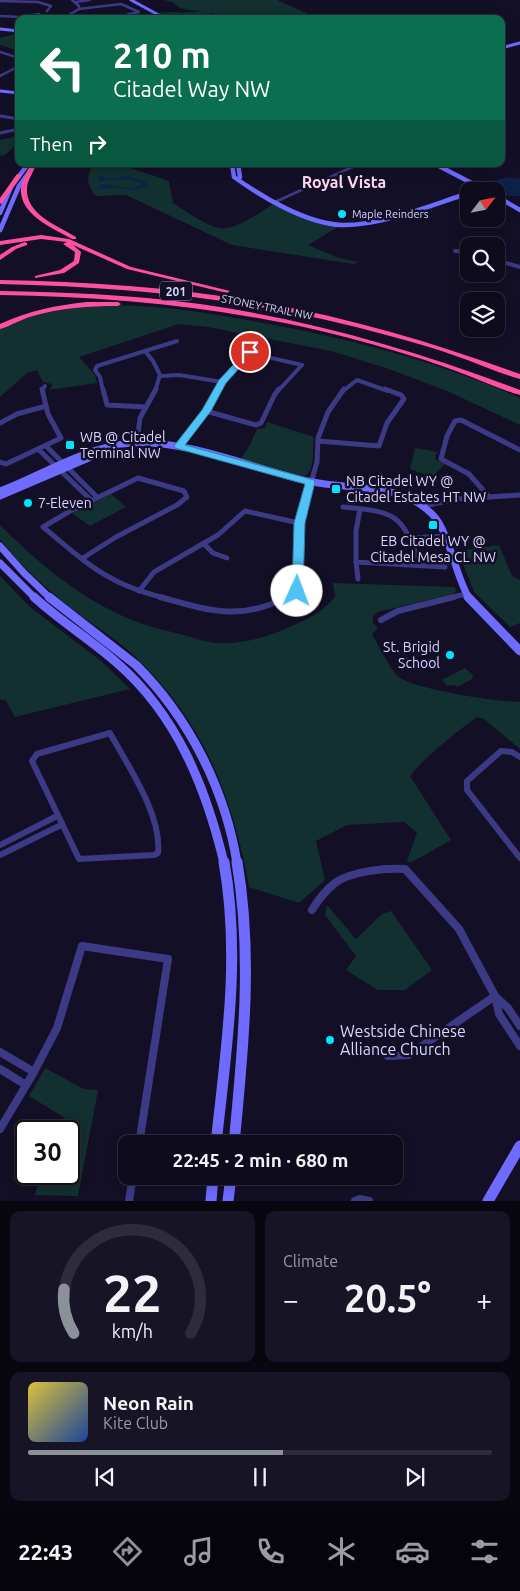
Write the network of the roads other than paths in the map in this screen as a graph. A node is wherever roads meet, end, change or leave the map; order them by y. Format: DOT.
graph roads {
  1 [pos="72,0"];
  2 [pos="90,0"];
  3 [pos="126,0"];
  4 [pos="131,0"];
  5 [pos="0,1"];
  6 [pos="19,1"];
  7 [pos="76,2"];
  8 [pos="79,9"];
  9 [pos="47,11"];
  10 [pos="39,14"];
  11 [pos="33,15"];
  12 [pos="70,15"];
  13 [pos="126,15"];
  14 [pos="153,15"];
  15 [pos="159,15"];
  16 [pos="0,16"];
  17 [pos="15,17"];
  18 [pos="4,25"];
  19 [pos="0,28"];
  20 [pos="15,30"];
  21 [pos="520,43"];
  22 [pos="505,47"];
  23 [pos="0,52"];
  24 [pos="15,57"];
  25 [pos="15,68"];
  26 [pos="0,76"];
  27 [pos="0,91"];
  28 [pos="15,93"];
  29 [pos="0,116"];
  30 [pos="15,118"];
  31 [pos="15,130"];
  32 [pos="0,133"];
  33 [pos="30,167"];
  34 [pos="30,167"];
  35 [pos="31,167"];
  36 [pos="232,167"];
  37 [pos="238,167"];
  38 [pos="353,167"];
  39 [pos="441,167"];
  40 [pos="19,175"];
  41 [pos="240,182"];
  42 [pos="469,182"];
  43 [pos="460,196"];
  44 [pos="505,200"];
  45 [pos="0,202"];
  46 [pos="276,202"];
  47 [pos="520,208"];
  48 [pos="0,213"];
  49 [pos="0,230"];
  50 [pos="0,243"];
  51 [pos="454,250"];
  52 [pos="93,251"];
  53 [pos="460,251"];
  54 [pos="0,258"];
  55 [pos="505,263"];
  56 [pos="520,267"];
  57 [pos="0,281"];
  58 [pos="0,293"];
  59 [pos="0,327"];
  60 [pos="358,338"];
  61 [pos="176,341"];
  62 [pos="232,349"];
  63 [pos="145,351"];
  64 [pos="250,352"];
  65 [pos="476,359"];
  66 [pos="161,376"];
  67 [pos="520,377"];
  68 [pos="222,382"];
  69 [pos="45,386"];
  70 [pos="520,393"];
  71 [pos="46,406"];
  72 [pos="146,407"];
  73 [pos="206,411"];
  74 [pos="0,423"];
  75 [pos="318,441"];
  76 [pos="137,442"];
  77 [pos="46,446"];
  78 [pos="179,446"];
  79 [pos="38,449"];
  80 [pos="520,450"];
  81 [pos="0,462"];
  82 [pos="66,465"];
  83 [pos="58,469"];
  84 [pos="310,482"];
  85 [pos="0,491"];
  86 [pos="520,495"];
  87 [pos="0,496"];
  88 [pos="97,497"];
  89 [pos="489,498"];
  90 [pos="91,500"];
  91 [pos="424,506"];
  92 [pos="343,507"];
  93 [pos="360,509"];
  94 [pos="299,523"];
  95 [pos="445,538"];
  96 [pos="412,540"];
  97 [pos="204,544"];
  98 [pos="0,546"];
  99 [pos="83,558"];
  100 [pos="227,558"];
  101 [pos="0,562"];
  102 [pos="356,562"];
  103 [pos="420,565"];
  104 [pos="445,567"];
  105 [pos="358,579"];
  106 [pos="139,591"];
  107 [pos="466,594"];
  108 [pos="381,620"];
  109 [pos="504,632"];
  110 [pos="520,643"];
  111 [pos="520,651"];
  112 [pos="520,757"];
  113 [pos="57,816"];
  114 [pos="61,825"];
  115 [pos="0,845"];
  116 [pos="0,855"];
  117 [pos="520,858"];
  118 [pos="312,910"];
  119 [pos="496,996"];
  120 [pos="520,1026"];
  121 [pos="520,1046"];
  122 [pos="0,1052"];
  123 [pos="388,1056"];
  124 [pos="0,1069"];
  125 [pos="34,1072"];
  126 [pos="26,1085"];
  127 [pos="0,1129"];
  128 [pos="140,1135"];
  129 [pos="217,1135"];
  130 [pos="235,1135"];
  131 [pos="520,1146"];
  132 [pos="132,1185"];
  133 [pos="212,1185"];
  134 [pos="230,1185"];
  135 [pos="129,1201"];
  136 [pos="210,1201"];
  137 [pos="228,1201"];
  138 [pos="355,1201"];
  139 [pos="369,1201"];
  140 [pos="488,1201"];
  1 -- 7 [label="street"];
  2 -- 7 [label="street"];
  3 -- 14 [label="main road"];
  4 -- 15 [label="main road"];
  5 -- 6 [label="street"];
  6 -- 9 [label="street"];
  7 -- 8 [label="street"];
  8 -- 12 [label="street"];
  8 -- 13 [label="street"];
  10 -- 11 [label="street"];
  16 -- 17 [label="street"];
  18 -- 19 [label="street"];
  19 -- 20 [label="main road"];
  21 -- 22 [label="main road"];
  23 -- 24 [label="street"];
  25 -- 26 [label="street"];
  27 -- 28 [label="main road"];
  29 -- 30 [label="street"];
  31 -- 32 [label="street"];
  33 -- 40 [label="main road"];
  34 -- 49 [label="main road"];
  35 -- 52 [label="highway"];
  36 -- 41 [label="main road"];
  37 -- 41 [label="main road"];
  38 -- 46 [label="street"];
  39 -- 42 [label="main road"];
  40 -- 45 [label="highway"];
  40 -- 48 [label="main road"];
  41 -- 46 [label="main road"];
  43 -- 46 [label="main road"];
  44 -- 47 [label="main road"];
  50 -- 52 [label="highway"];
  51 -- 53 [label="street"];
  52 -- 65 [label="highway"];
  54 -- 57 [label="highway"];
  55 -- 56 [label="street"];
  57 -- 65 [label="highway, STONEY TRAIL NW / 201"];
  58 -- 60 [label="highway, STONEY TRAIL NW / 201"];
  59 -- 60 [label="highway"];
  60 -- 70 [label="highway, STONEY TRAIL NW / 201"];
  61 -- 63 [label="street"];
  62 -- 64 [label="street"];
  63 -- 66 [label="street"];
  63 -- 72 [label="street"];
  64 -- 68 [label="street"];
  64 -- 73 [label="street"];
  65 -- 67 [label="highway, STONEY TRAIL NW / 201"];
  66 -- 68 [label="street"];
  66 -- 72 [label="street"];
  68 -- 73 [label="street"];
  69 -- 71 [label="street"];
  71 -- 74 [label="street"];
  71 -- 77 [label="street"];
  72 -- 76 [label="street"];
  73 -- 78 [label="street"];
  75 -- 75 [label="street"];
  75 -- 84 [label="street"];
  76 -- 78 [label="main road"];
  76 -- 82 [label="main road"];
  77 -- 79 [label="street"];
  77 -- 82 [label="street"];
  78 -- 84 [label="main road"];
  79 -- 81 [label="street"];
  79 -- 83 [label="street"];
  80 -- 89 [label="street"];
  82 -- 83 [label="main road"];
  82 -- 88 [label="street"];
  83 -- 85 [label="main road"];
  83 -- 87 [label="main road"];
  83 -- 90 [label="street"];
  84 -- 91 [label="main road"];
  84 -- 94 [label="street"];
  86 -- 89 [label="street"];
  88 -- 90 [label="street"];
  88 -- 99 [label="street"];
  89 -- 91 [label="street"];
  90 -- 99 [label="street"];
  91 -- 95 [label="main road"];
  92 -- 93 [label="street"];
  93 -- 96 [label="street"];
  93 -- 102 [label="street"];
  94 -- 97 [label="street"];
  94 -- 106 [label="street"];
  95 -- 96 [label="street"];
  95 -- 107 [label="main road"];
  96 -- 103 [label="street"];
  97 -- 100 [label="street"];
  97 -- 106 [label="street"];
  98 -- 130 [label="main road"];
  99 -- 106 [label="street"];
  101 -- 129 [label="main road"];
  102 -- 103 [label="street"];
  102 -- 105 [label="street"];
  103 -- 104 [label="street"];
  107 -- 108 [label="street"];
  107 -- 109 [label="main road"];
  109 -- 110 [label="main road"];
  109 -- 111 [label="main road"];
  112 -- 117 [label="street"];
  113 -- 114 [label="street"];
  113 -- 114 [label="street"];
  113 -- 115 [label="street"];
  114 -- 116 [label="street"];
  118 -- 119 [label="street"];
  119 -- 120 [label="street"];
  119 -- 121 [label="street"];
  119 -- 123 [label="street"];
  122 -- 125 [label="street"];
  124 -- 126 [label="street"];
  125 -- 126 [label="street"];
  125 -- 128 [label="street"];
  126 -- 127 [label="street"];
  131 -- 140 [label="main road"];
  132 -- 135 [label="street"];
  133 -- 136 [label="main road"];
  134 -- 137 [label="main road"];
  138 -- 139 [label="street"];
}
